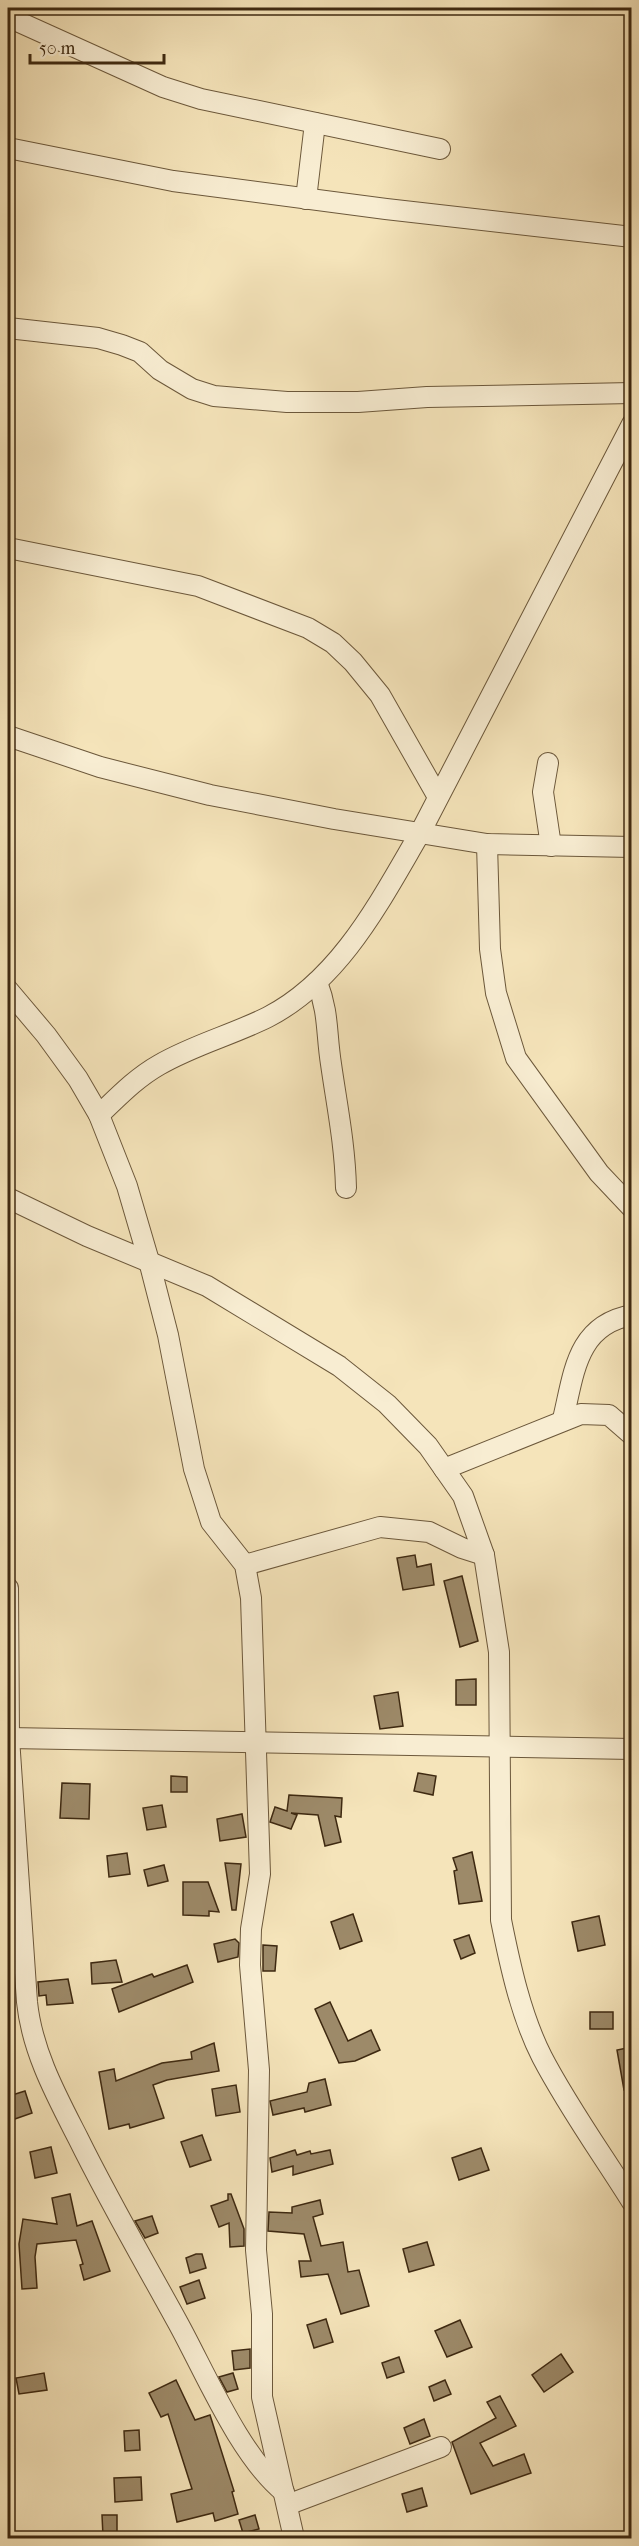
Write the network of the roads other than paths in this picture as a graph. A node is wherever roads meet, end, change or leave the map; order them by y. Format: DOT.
graph roads {
  1 [pos="8,17"];
  2 [pos="315,123"];
  3 [pos="8,148"];
  4 [pos="440,149"];
  5 [pos="306,199"];
  6 [pos="632,237"];
  7 [pos="8,328"];
  8 [pos="632,393"];
  9 [pos="632,424"];
  10 [pos="8,548"];
  11 [pos="8,736"];
  12 [pos="548,762"];
  13 [pos="438,797"];
  14 [pos="420,832"];
  15 [pos="487,844"];
  16 [pos="551,846"];
  17 [pos="632,847"];
  18 [pos="317,982"];
  19 [pos="8,990"];
  20 [pos="99,1115"];
  21 [pos="346,1188"];
  22 [pos="8,1198"];
  23 [pos="632,1208"];
  24 [pos="149,1261"];
  25 [pos="632,1316"];
  26 [pos="563,1419"];
  27 [pos="632,1435"];
  28 [pos="444,1469"];
  29 [pos="484,1554"];
  30 [pos="245,1565"];
  31 [pos="8,1588"];
  32 [pos="8,1738"];
  33 [pos="254,1742"];
  34 [pos="500,1749"];
  35 [pos="632,1749"];
  36 [pos="632,2202"];
  37 [pos="441,2447"];
  38 [pos="286,2499"];
  39 [pos="294,2538"];
  1 -- 2 [label="street"];
  2 -- 4 [label="street"];
  2 -- 5 [label="street"];
  3 -- 5 [label="street"];
  5 -- 6 [label="street"];
  7 -- 8 [label="street"];
  9 -- 13 [label="street"];
  10 -- 13 [label="street"];
  11 -- 14 [label="street"];
  12 -- 16 [label="street"];
  13 -- 14 [label="street"];
  14 -- 15 [label="street"];
  14 -- 18 [label="street"];
  15 -- 16 [label="street"];
  15 -- 23 [label="street"];
  16 -- 17 [label="street"];
  18 -- 20 [label="street"];
  18 -- 21 [label="street"];
  19 -- 20 [label="street"];
  20 -- 24 [label="street"];
  22 -- 24 [label="street"];
  24 -- 28 [label="street"];
  24 -- 30 [label="street"];
  25 -- 26 [label="street"];
  26 -- 27 [label="street"];
  26 -- 28 [label="street"];
  28 -- 29 [label="street"];
  29 -- 30 [label="street"];
  29 -- 34 [label="street"];
  30 -- 33 [label="street"];
  31 -- 32 [label="street"];
  32 -- 33 [label="street"];
  32 -- 38 [label="street"];
  33 -- 34 [label="street"];
  33 -- 38 [label="street"];
  34 -- 35 [label="street"];
  34 -- 36 [label="street"];
  37 -- 38 [label="street"];
  38 -- 39 [label="street"];
}
